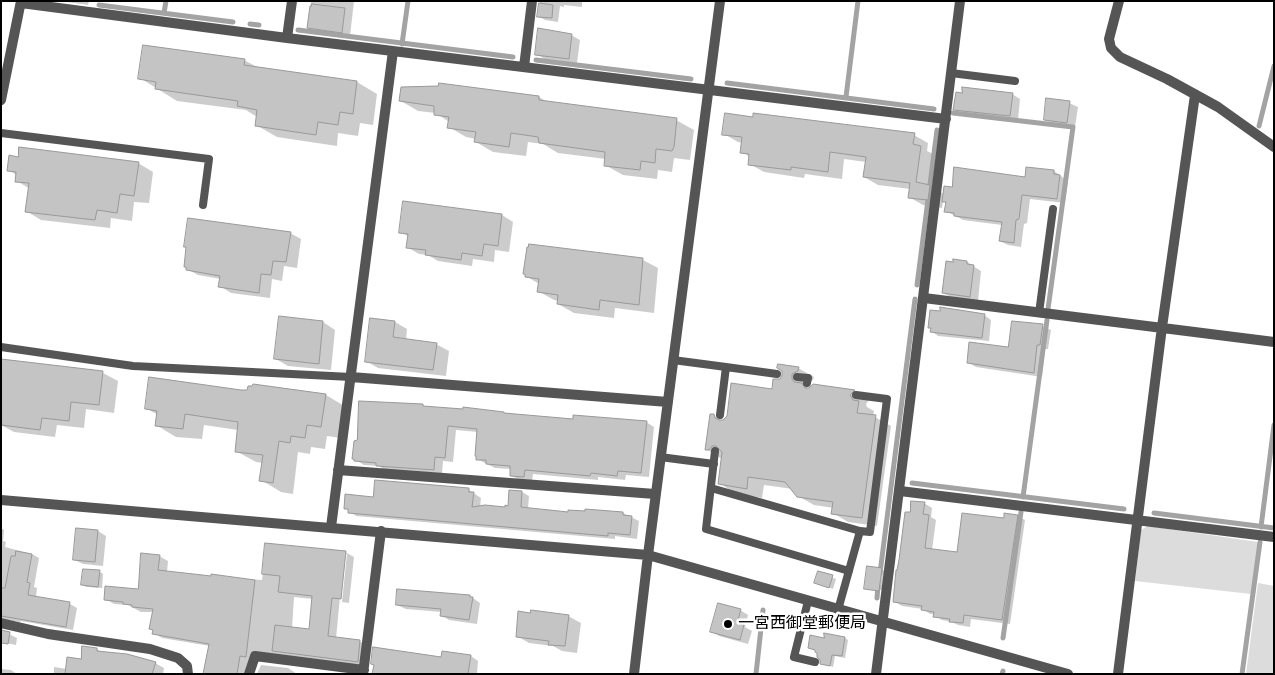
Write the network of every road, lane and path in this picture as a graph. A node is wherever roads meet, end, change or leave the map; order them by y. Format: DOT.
graph roads {
  1 [pos="292,1"];
  2 [pos="532,1"];
  3 [pos="720,1"];
  4 [pos="960,1"];
  5 [pos="1119,1"];
  6 [pos="21,2"];
  7 [pos="287,38"];
  8 [pos="392,51"];
  9 [pos="524,67"];
  10 [pos="951,74"];
  11 [pos="1015,81"];
  12 [pos="709,90"];
  13 [pos="1195,95"];
  14 [pos="1,100"];
  15 [pos="946,119"];
  16 [pos="1,133"];
  17 [pos="1274,147"];
  18 [pos="203,205"];
  19 [pos="1053,209"];
  20 [pos="924,298"];
  21 [pos="1039,313"];
  22 [pos="1162,327"];
  23 [pos="1274,342"];
  24 [pos="1,348"];
  25 [pos="673,360"];
  26 [pos="726,367"];
  27 [pos="777,374"];
  28 [pos="351,377"];
  29 [pos="797,377"];
  30 [pos="807,383"];
  31 [pos="856,395"];
  32 [pos="668,402"];
  33 [pos="720,415"];
  34 [pos="715,451"];
  35 [pos="660,457"];
  36 [pos="714,464"];
  37 [pos="338,470"];
  38 [pos="711,488"];
  39 [pos="900,491"];
  40 [pos="655,494"];
  41 [pos="1,500"];
  42 [pos="1138,520"];
  43 [pos="331,527"];
  44 [pos="860,531"];
  45 [pos="381,532"];
  46 [pos="1274,537"];
  47 [pos="648,555"];
  48 [pos="849,570"];
  49 [pos="808,601"];
  50 [pos="838,610"];
  51 [pos="1,623"];
  52 [pos="883,623"];
  53 [pos="814,662"];
  54 [pos="364,672"];
  55 [pos="188,674"];
  56 [pos="249,674"];
  57 [pos="634,674"];
  58 [pos="876,674"];
  59 [pos="1068,674"];
  60 [pos="1118,674"];
  1 -- 7 [label="street"];
  2 -- 9 [label="street"];
  3 -- 12 [label="street"];
  4 -- 10 [label="street"];
  5 -- 13 [label="street"];
  6 -- 7 [label="street"];
  6 -- 14 [label="street"];
  7 -- 8 [label="street"];
  8 -- 9 [label="street"];
  8 -- 28 [label="street"];
  9 -- 12 [label="street"];
  10 -- 11 [label="lane"];
  10 -- 15 [label="street"];
  12 -- 15 [label="street"];
  12 -- 25 [label="street"];
  13 -- 17 [label="street"];
  13 -- 22 [label="street"];
  15 -- 20 [label="street"];
  16 -- 18 [label="lane"];
  19 -- 21 [label="lane"];
  20 -- 21 [label="street"];
  20 -- 39 [label="street"];
  21 -- 22 [label="street"];
  22 -- 23 [label="street"];
  22 -- 42 [label="street"];
  24 -- 28 [label="lane"];
  25 -- 26 [label="lane"];
  25 -- 32 [label="street"];
  26 -- 27 [label="lane"];
  26 -- 33 [label="lane"];
  28 -- 32 [label="street"];
  28 -- 37 [label="street"];
  29 -- 30 [label="lane"];
  31 -- 44 [label="lane"];
  32 -- 35 [label="street"];
  34 -- 36 [label="lane"];
  35 -- 36 [label="lane"];
  35 -- 40 [label="street"];
  36 -- 38 [label="lane"];
  37 -- 40 [label="street"];
  37 -- 43 [label="street"];
  38 -- 44 [label="lane"];
  38 -- 48 [label="lane"];
  39 -- 42 [label="street"];
  39 -- 52 [label="street"];
  40 -- 47 [label="street"];
  41 -- 43 [label="street"];
  42 -- 46 [label="street"];
  42 -- 60 [label="street"];
  43 -- 45 [label="street"];
  44 -- 48 [label="lane"];
  45 -- 47 [label="street"];
  45 -- 54 [label="street"];
  47 -- 49 [label="street"];
  47 -- 57 [label="street"];
  48 -- 50 [label="lane"];
  49 -- 50 [label="street"];
  49 -- 53 [label="lane"];
  50 -- 52 [label="street"];
  51 -- 55 [label="street"];
  52 -- 58 [label="street"];
  52 -- 59 [label="street"];
  54 -- 56 [label="street"];
}
